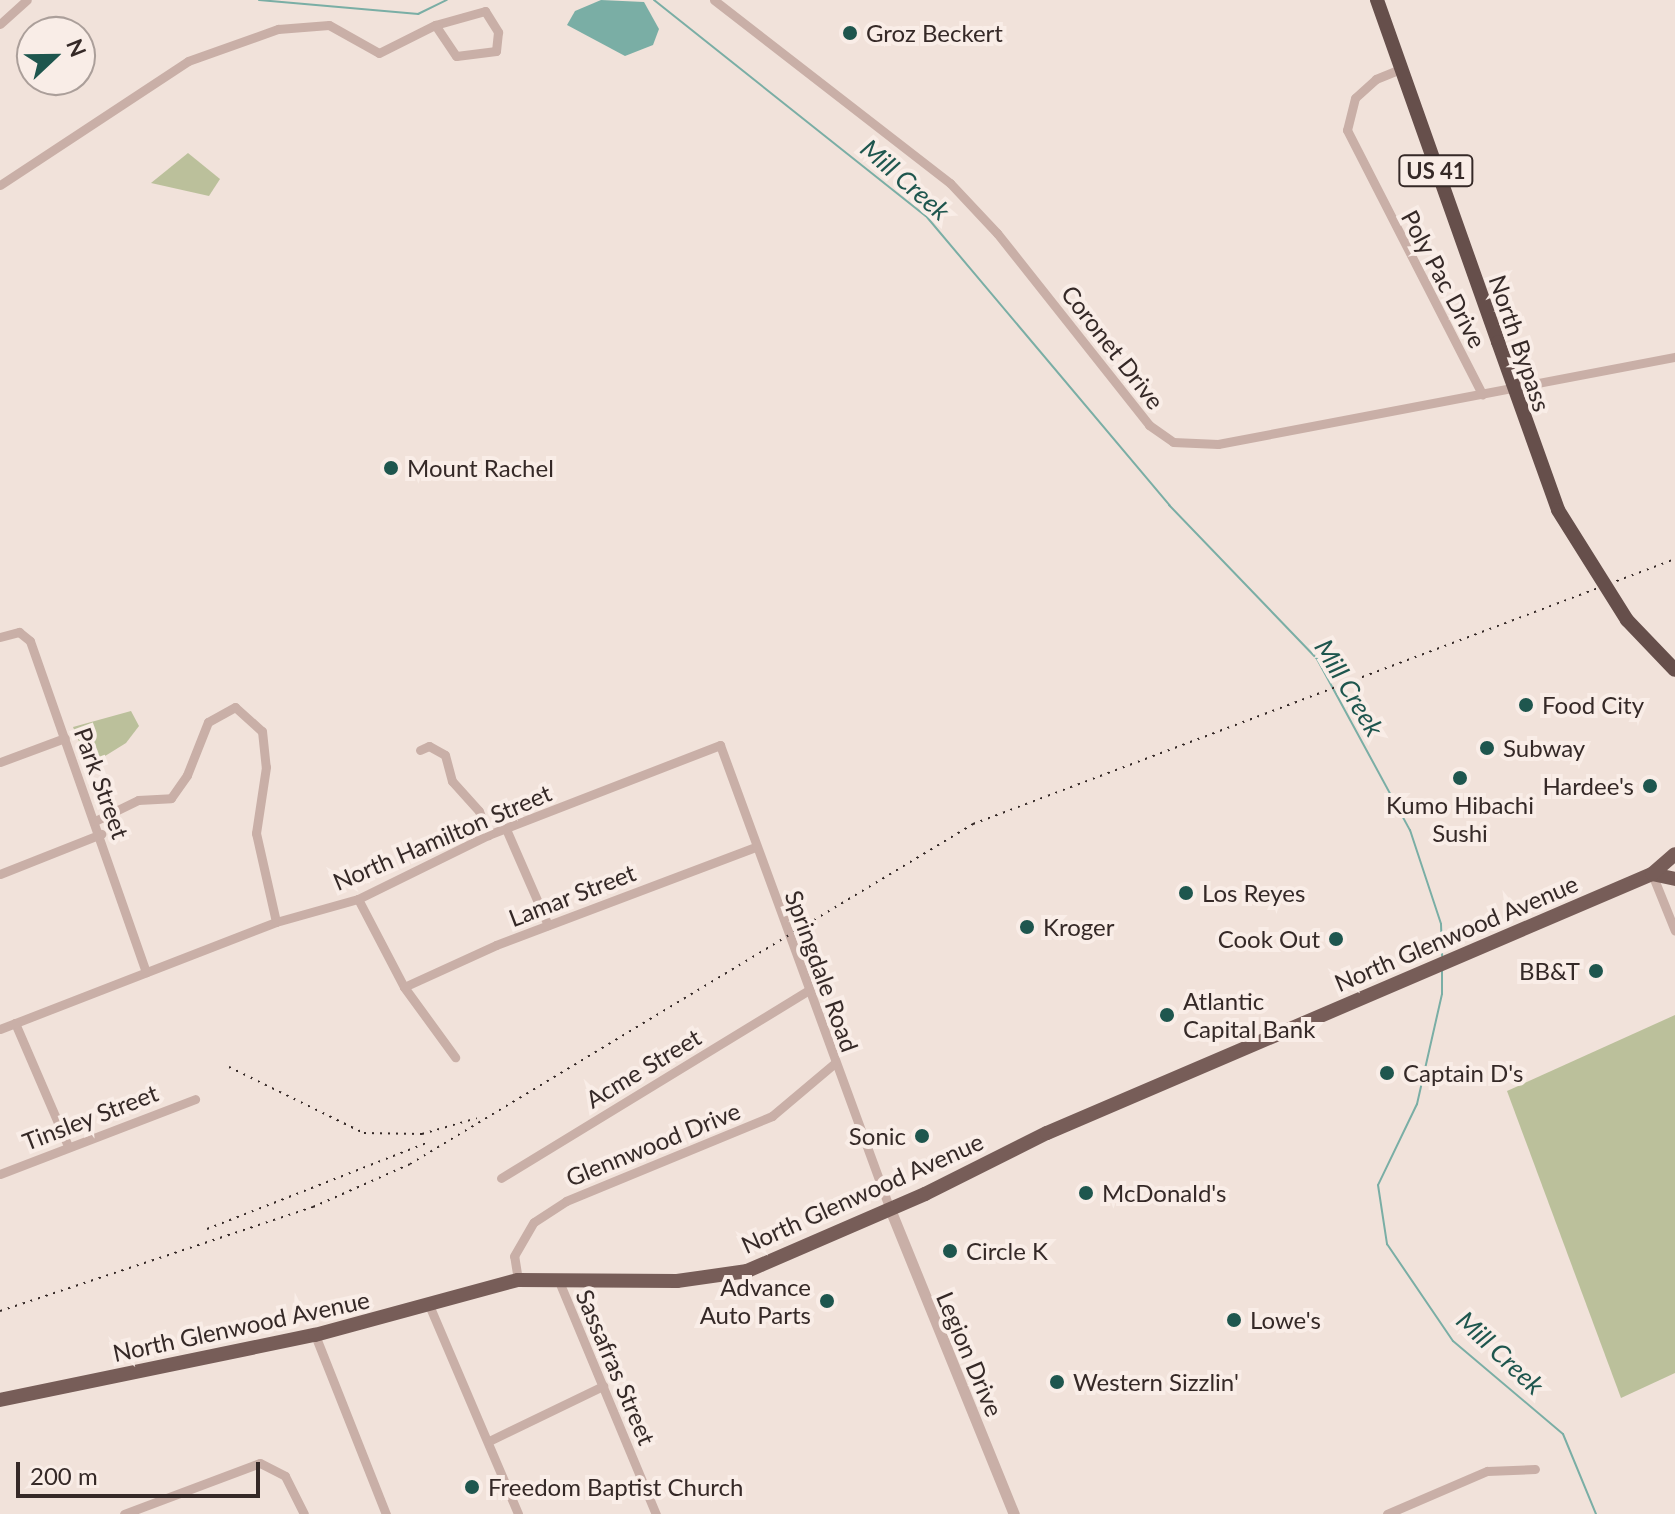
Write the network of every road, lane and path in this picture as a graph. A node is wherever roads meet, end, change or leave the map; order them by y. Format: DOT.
graph roads {
  1 [pos="27,0"];
  2 [pos="714,0"];
  3 [pos="1377,0"];
  4 [pos="0,24"];
  5 [pos="435,25"];
  6 [pos="1398,70"];
  7 [pos="0,185"];
  8 [pos="1675,357"];
  9 [pos="1482,394"];
  10 [pos="0,637"];
  11 [pos="1675,670"];
  12 [pos="65,738"];
  13 [pos="720,745"];
  14 [pos="420,750"];
  15 [pos="0,762"];
  16 [pos="95,821"];
  17 [pos="506,829"];
  18 [pos="101,834"];
  19 [pos="488,835"];
  20 [pos="756,847"];
  21 [pos="1675,854"];
  22 [pos="0,874"];
  23 [pos="1652,874"];
  24 [pos="1675,879"];
  25 [pos="358,899"];
  26 [pos="276,922"];
  27 [pos="548,925"];
  28 [pos="1675,931"];
  29 [pos="146,972"];
  30 [pos="404,987"];
  31 [pos="807,991"];
  32 [pos="15,1023"];
  33 [pos="0,1029"];
  34 [pos="455,1057"];
  35 [pos="835,1063"];
  36 [pos="195,1099"];
  37 [pos="68,1146"];
  38 [pos="0,1174"];
  39 [pos="501,1178"];
  40 [pos="890,1209"];
  41 [pos="558,1279"];
  42 [pos="518,1280"];
  43 [pos="429,1305"];
  44 [pos="315,1335"];
  45 [pos="603,1386"];
  46 [pos="0,1400"];
  47 [pos="489,1441"];
  48 [pos="1535,1469"];
  49 [pos="514,1513"];
  50 [pos="124,1514"];
  51 [pos="304,1514"];
  52 [pos="386,1514"];
  53 [pos="656,1514"];
  54 [pos="1014,1514"];
  55 [pos="1387,1514"];
  1 -- 4 [label="street"];
  2 -- 9 [label="street, Coronet Drive"];
  3 -- 6 [label="highway, North Bypass / US 41"];
  5 -- 5 [label="street"];
  5 -- 7 [label="street"];
  6 -- 9 [label="street, Poly Pac Drive"];
  6 -- 11 [label="highway, North Bypass / US 41, bridge"];
  8 -- 9 [label="street, Coronet Drive"];
  10 -- 12 [label="street, Park Street"];
  12 -- 15 [label="street"];
  12 -- 16 [label="street, Park Street"];
  13 -- 17 [label="street, North Hamilton Street"];
  13 -- 20 [label="street, Springdale Road"];
  14 -- 19 [label="street"];
  16 -- 18 [label="street, Park Street"];
  16 -- 26 [label="street"];
  17 -- 19 [label="street, North Hamilton Street"];
  17 -- 27 [label="street"];
  18 -- 22 [label="street"];
  18 -- 29 [label="street, Park Street"];
  19 -- 25 [label="street, North Hamilton Street"];
  20 -- 27 [label="street, Lamar Street"];
  20 -- 31 [label="street, Springdale Road"];
  21 -- 23 [label="main road, North Glenwood Avenue"];
  23 -- 24 [label="main road"];
  23 -- 28 [label="street"];
  23 -- 40 [label="main road, North Glenwood Avenue"];
  25 -- 26 [label="street, North Hamilton Street"];
  25 -- 30 [label="street"];
  26 -- 29 [label="street, North Hamilton Street"];
  27 -- 30 [label="street, Lamar Street"];
  29 -- 32 [label="street, North Hamilton Street"];
  30 -- 34 [label="street"];
  31 -- 35 [label="street, Springdale Road"];
  31 -- 39 [label="street, Acme Street"];
  32 -- 33 [label="street, North Hamilton Street"];
  32 -- 37 [label="street"];
  35 -- 40 [label="street, Springdale Road"];
  35 -- 42 [label="street, Glennwood Drive"];
  36 -- 37 [label="street, Tinsley Street"];
  37 -- 38 [label="street, Tinsley Street"];
  40 -- 41 [label="main road, North Glenwood Avenue"];
  40 -- 54 [label="street, Legion Drive"];
  41 -- 42 [label="main road, North Glenwood Avenue"];
  41 -- 45 [label="street, Sassafras Street"];
  42 -- 43 [label="main road, North Glenwood Avenue"];
  43 -- 44 [label="main road, North Glenwood Avenue"];
  43 -- 47 [label="street"];
  44 -- 46 [label="main road, North Glenwood Avenue"];
  44 -- 52 [label="street"];
  45 -- 47 [label="street"];
  45 -- 53 [label="street, Sassafras Street"];
  47 -- 49 [label="street"];
  48 -- 55 [label="street"];
  50 -- 51 [label="street"];
}
